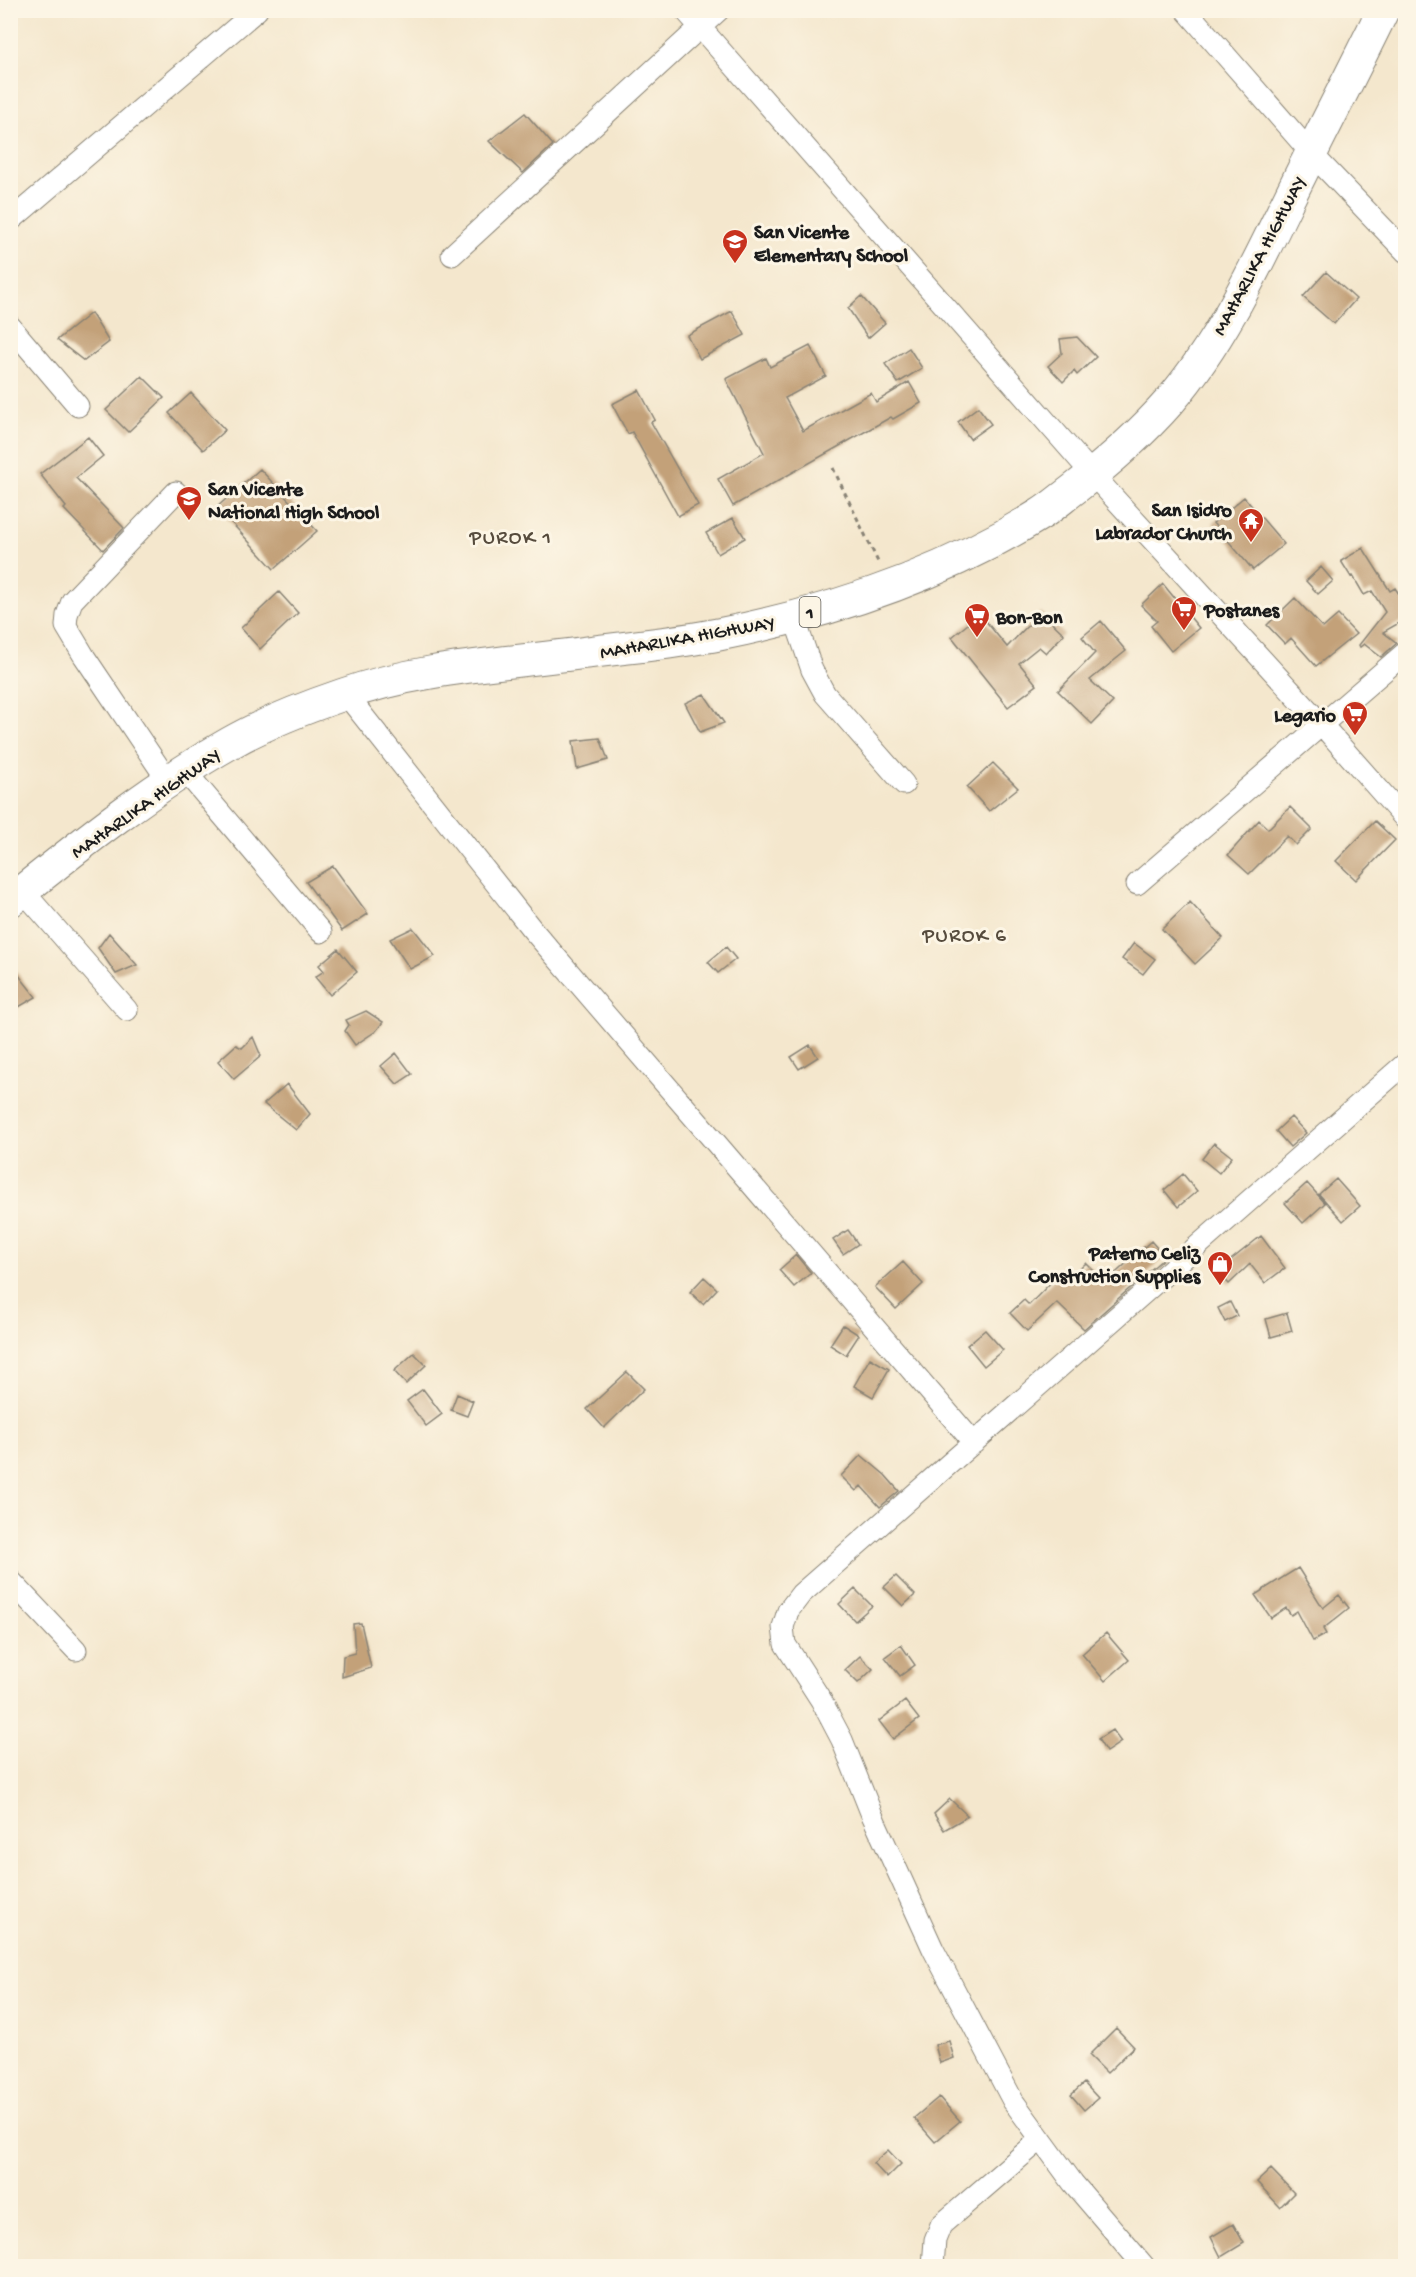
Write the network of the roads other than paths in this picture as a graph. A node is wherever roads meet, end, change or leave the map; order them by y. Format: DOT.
graph roads {
  1 [pos="257,10"];
  2 [pos="685,10"];
  3 [pos="719,10"];
  4 [pos="1186,10"];
  5 [pos="1383,10"];
  6 [pos="699,28"];
  7 [pos="1311,153"];
  8 [pos="10,221"];
  9 [pos="1405,249"];
  10 [pos="452,255"];
  11 [pos="10,326"];
  12 [pos="78,406"];
  13 [pos="1093,475"];
  14 [pos="176,492"];
  15 [pos="794,617"];
  16 [pos="1406,652"];
  17 [pos="345,693"];
  18 [pos="1322,724"];
  19 [pos="177,776"];
  20 [pos="904,784"];
  21 [pos="1406,820"];
  22 [pos="1137,884"];
  23 [pos="17,896"];
  24 [pos="321,932"];
  25 [pos="128,1010"];
  26 [pos="1406,1063"];
  27 [pos="974,1443"];
  28 [pos="10,1580"];
  29 [pos="76,1650"];
  30 [pos="1041,2139"];
  31 [pos="933,2266"];
  32 [pos="1144,2266"];
  1 -- 8 [label="street"];
  2 -- 6 [label="street"];
  3 -- 6 [label="street"];
  4 -- 7 [label="street"];
  5 -- 7 [label="highway, MAHARLIKA HIGHWAY / 1"];
  6 -- 10 [label="street"];
  6 -- 13 [label="street"];
  7 -- 9 [label="street"];
  7 -- 13 [label="highway, MAHARLIKA HIGHWAY / 1"];
  11 -- 12 [label="street"];
  13 -- 15 [label="highway, MAHARLIKA HIGHWAY / 1"];
  13 -- 18 [label="street"];
  14 -- 19 [label="street"];
  15 -- 17 [label="highway, MAHARLIKA HIGHWAY / 1"];
  15 -- 20 [label="street"];
  16 -- 18 [label="street"];
  17 -- 19 [label="highway, MAHARLIKA HIGHWAY / 1"];
  17 -- 27 [label="street"];
  18 -- 21 [label="street"];
  18 -- 22 [label="street"];
  19 -- 23 [label="highway, MAHARLIKA HIGHWAY / 1"];
  19 -- 24 [label="street"];
  23 -- 25 [label="street"];
  26 -- 27 [label="street"];
  27 -- 30 [label="street"];
  28 -- 29 [label="street"];
  30 -- 31 [label="street"];
  30 -- 32 [label="street"];
}
